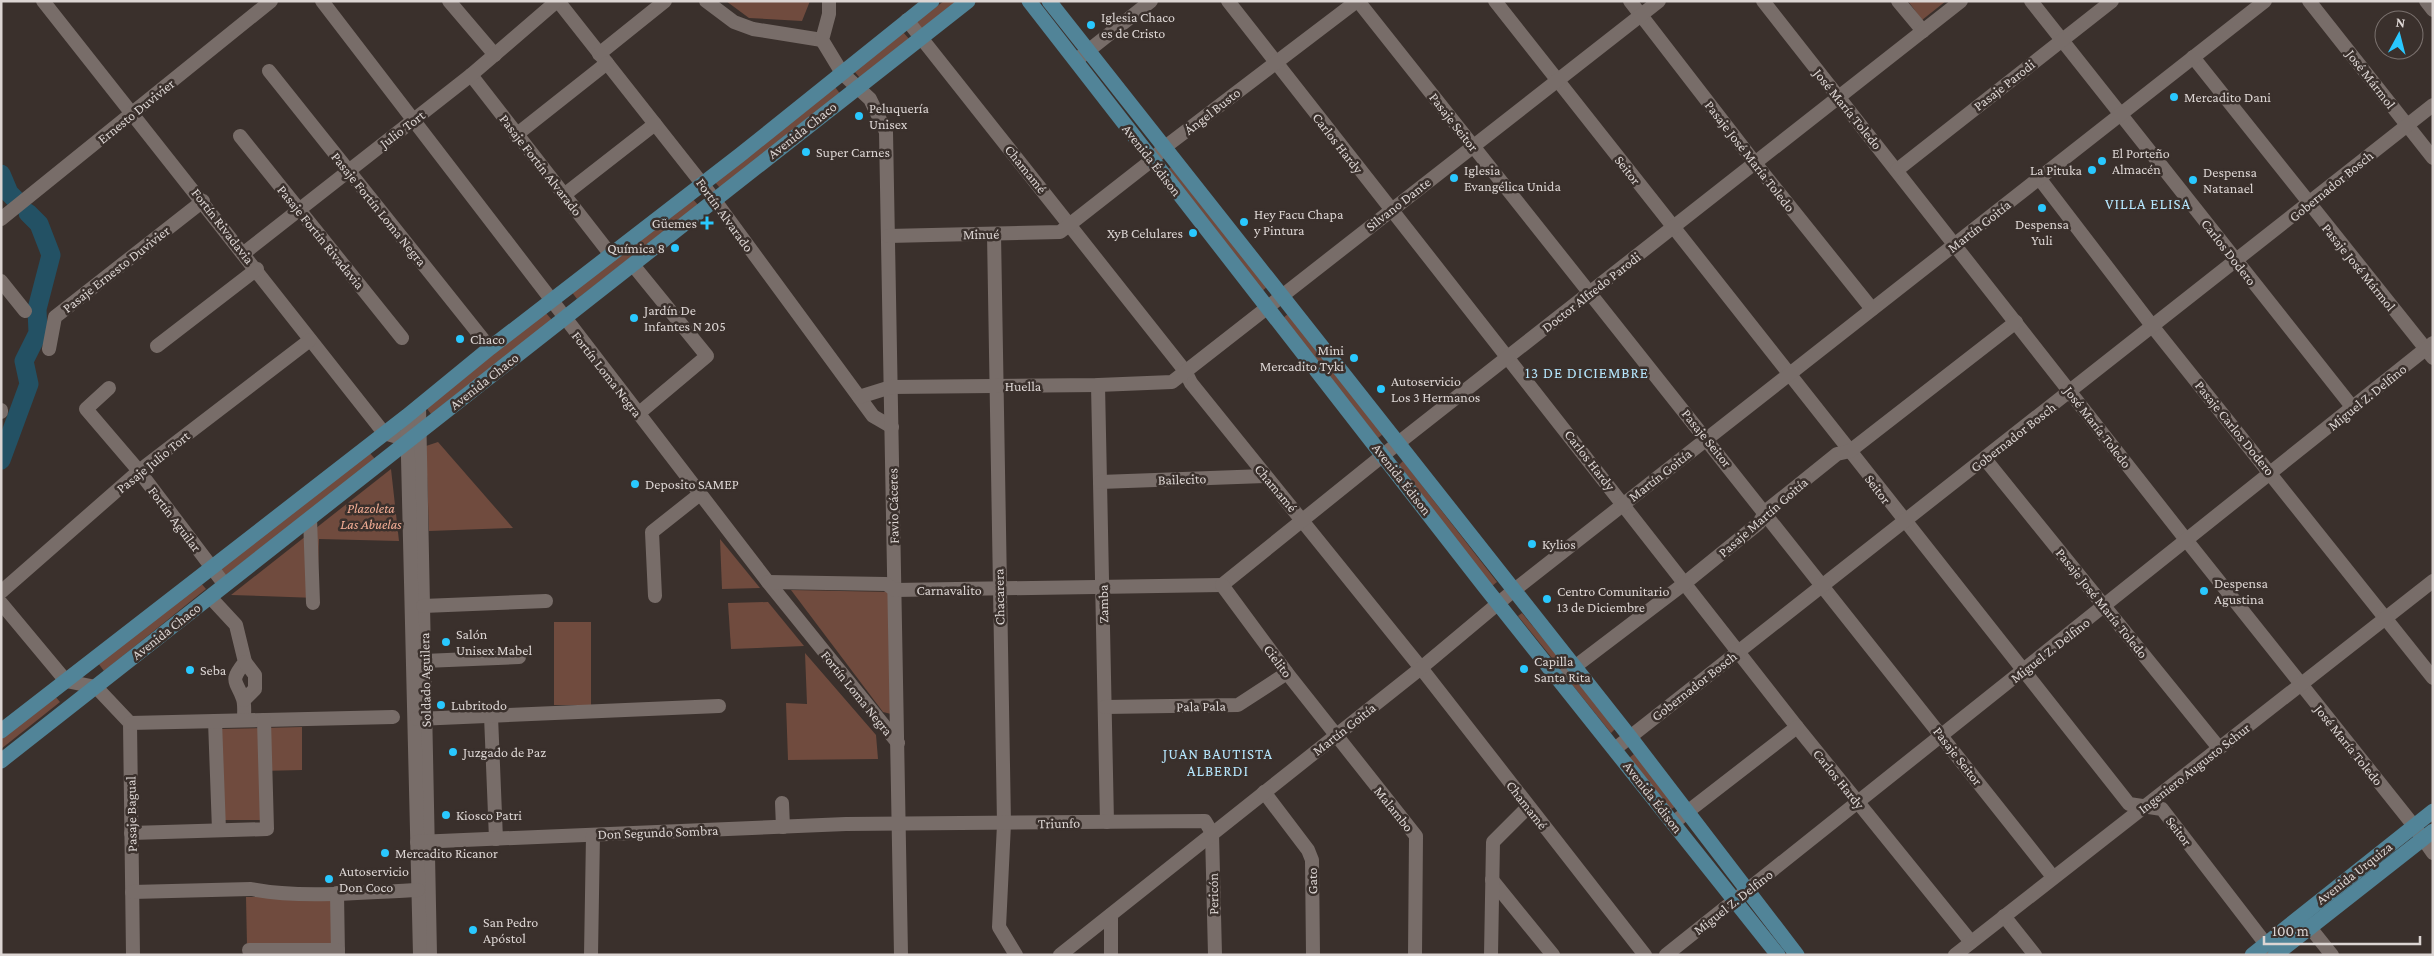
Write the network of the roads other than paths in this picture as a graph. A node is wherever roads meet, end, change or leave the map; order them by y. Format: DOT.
graph roads {
  1 [pos="43,1"];
  2 [pos="271,1"];
  3 [pos="322,1"];
  4 [pos="449,1"];
  5 [pos="557,1"];
  6 [pos="665,1"];
  7 [pos="706,1"];
  8 [pos="829,1"];
  9 [pos="932,1"];
  10 [pos="968,1"];
  11 [pos="1029,1"];
  12 [pos="1049,1"];
  13 [pos="1151,1"];
  14 [pos="1228,1"];
  15 [pos="1358,1"];
  16 [pos="1495,1"];
  17 [pos="1630,1"];
  18 [pos="1659,1"];
  19 [pos="1763,1"];
  20 [pos="1898,1"];
  21 [pos="1961,1"];
  22 [pos="2031,1"];
  23 [pos="2112,1"];
  24 [pos="2265,1"];
  25 [pos="2309,1"];
  26 [pos="2426,1"];
  27 [pos="2433,10"];
  28 [pos="1642,16"];
  29 [pos="907,20"];
  30 [pos="1923,31"];
  31 [pos="921,37"];
  32 [pos="822,40"];
  33 [pos="2062,40"];
  34 [pos="1088,51"];
  35 [pos="495,55"];
  36 [pos="2193,57"];
  37 [pos="603,58"];
  38 [pos="1075,61"];
  39 [pos="1275,62"];
  40 [pos="269,71"];
  41 [pos="842,72"];
  42 [pos="471,75"];
  43 [pos="1557,80"];
  44 [pos="857,87"];
  45 [pos="1838,98"];
  46 [pos="2433,105"];
  47 [pos="133,114"];
  48 [pos="2120,115"];
  49 [pos="412,119"];
  50 [pos="655,124"];
  51 [pos="2407,125"];
  52 [pos="516,135"];
  53 [pos="240,136"];
  54 [pos="1473,145"];
  55 [pos="1165,147"];
  56 [pos="2433,158"];
  57 [pos="1152,160"];
  58 [pos="1755,163"];
  59 [pos="1897,170"];
  60 [pos="348,171"];
  61 [pos="2039,178"];
  62 [pos="702,184"];
  63 [pos="564,195"];
  64 [pos="714,200"];
  65 [pos="203,201"];
  66 [pos="2309,205"];
  67 [pos="300,209"];
  68 [pos="1390,210"];
  69 [pos="1,219"];
  70 [pos="1071,224"];
  71 [pos="1674,228"];
  72 [pos="994,234"];
  73 [pos="888,236"];
  74 [pos="1956,244"];
  75 [pos="244,253"];
  76 [pos="611,255"];
  77 [pos="2236,261"];
  78 [pos="633,265"];
  79 [pos="257,269"];
  80 [pos="1,281"];
  81 [pos="1590,294"];
  82 [pos="1282,297"];
  83 [pos="551,300"];
  84 [pos="1269,308"];
  85 [pos="1872,309"];
  86 [pos="25,311"];
  87 [pos="563,318"];
  88 [pos="2016,322"];
  89 [pos="2153,327"];
  90 [pos="402,338"];
  91 [pos="310,340"];
  92 [pos="157,346"];
  93 [pos="490,348"];
  94 [pos="49,349"];
  95 [pos="2430,350"];
  96 [pos="1509,357"];
  97 [pos="1185,371"];
  98 [pos="1788,375"];
  99 [pos="995,386"];
  100 [pos="1098,386"];
  101 [pos="891,387"];
  102 [pos="109,388"];
  103 [pos="2071,391"];
  104 [pos="859,397"];
  105 [pos="419,406"];
  106 [pos="2353,408"];
  107 [pos="638,414"];
  108 [pos="407,416"];
  109 [pos="892,427"];
  110 [pos="384,433"];
  111 [pos="414,435"];
  112 [pos="1707,438"];
  113 [pos="1397,444"];
  114 [pos="1850,451"];
  115 [pos="1383,455"];
  116 [pos="1985,458"];
  117 [pos="139,471"];
  118 [pos="2272,474"];
  119 [pos="1265,476"];
  120 [pos="1100,482"];
  121 [pos="700,494"];
  122 [pos="1624,504"];
  123 [pos="1766,511"];
  124 [pos="310,518"];
  125 [pos="1302,519"];
  126 [pos="1903,522"];
  127 [pos="2187,541"];
  128 [pos="211,567"];
  129 [pos="2433,581"];
  130 [pos="768,582"];
  131 [pos="1685,583"];
  132 [pos="225,585"];
  133 [pos="1222,585"];
  134 [pos="1823,585"];
  135 [pos="1102,588"];
  136 [pos="895,590"];
  137 [pos="999,590"];
  138 [pos="1513,591"];
  139 [pos="1,592"];
  140 [pos="655,596"];
  141 [pos="210,597"];
  142 [pos="546,600"];
  143 [pos="1,603"];
  144 [pos="313,603"];
  145 [pos="1499,604"];
  146 [pos="423,606"];
  147 [pos="2104,607"];
  148 [pos="2386,618"];
  149 [pos="1739,651"];
  150 [pos="519,657"];
  151 [pos="424,661"];
  152 [pos="245,662"];
  153 [pos="1573,667"];
  154 [pos="1421,668"];
  155 [pos="2023,671"];
  156 [pos="1287,673"];
  157 [pos="1560,678"];
  158 [pos="2433,678"];
  159 [pos="66,681"];
  160 [pos="2300,684"];
  161 [pos="96,687"];
  162 [pos="244,700"];
  163 [pos="719,706"];
  164 [pos="1105,707"];
  165 [pos="490,716"];
  166 [pos="393,717"];
  167 [pos="420,718"];
  168 [pos="244,720"];
  169 [pos="264,720"];
  170 [pos="215,721"];
  171 [pos="130,723"];
  172 [pos="1797,727"];
  173 [pos="1,731"];
  174 [pos="1941,734"];
  175 [pos="1336,736"];
  176 [pos="1630,737"];
  177 [pos="898,743"];
  178 [pos="1616,748"];
  179 [pos="2219,748"];
  180 [pos="1,761"];
  181 [pos="1264,792"];
  182 [pos="782,803"];
  183 [pos="1859,803"];
  184 [pos="2145,806"];
  185 [pos="1528,807"];
  186 [pos="2433,811"];
  187 [pos="1688,812"];
  188 [pos="1108,822"];
  189 [pos="1673,823"];
  190 [pos="1004,824"];
  191 [pos="899,825"];
  192 [pos="2414,826"];
  193 [pos="784,827"];
  194 [pos="219,830"];
  195 [pos="131,833"];
  196 [pos="1212,833"];
  197 [pos="593,835"];
  198 [pos="2427,835"];
  199 [pos="496,838"];
  200 [pos="423,842"];
  201 [pos="2433,853"];
  202 [pos="2054,877"];
  203 [pos="1492,880"];
  204 [pos="418,890"];
  205 [pos="132,892"];
  206 [pos="337,892"];
  207 [pos="1748,892"];
  208 [pos="1735,901"];
  209 [pos="1111,915"];
  210 [pos="2300,915"];
  211 [pos="2004,916"];
  212 [pos="2310,927"];
  213 [pos="1971,942"];
  214 [pos="248,950"];
  215 [pos="2271,951"];
  216 [pos="338,952"];
  217 [pos="133,955"];
  218 [pos="420,955"];
  219 [pos="430,955"];
  220 [pos="591,955"];
  221 [pos="901,955"];
  222 [pos="1016,955"];
  223 [pos="1060,955"];
  224 [pos="1112,955"];
  225 [pos="1215,955"];
  226 [pos="1313,955"];
  227 [pos="1415,955"];
  228 [pos="1491,955"];
  229 [pos="1553,955"];
  230 [pos="1645,955"];
  231 [pos="1666,955"];
  232 [pos="1778,955"];
  233 [pos="1797,955"];
  234 [pos="1955,955"];
  235 [pos="2035,955"];
  236 [pos="2252,955"];
  237 [pos="2332,955"];
  1 -- 47 [label="street, Fortín Rivadavia"];
  2 -- 47 [label="street, Ernesto Duvivier"];
  3 -- 49 [label="street, Fortín Loma Negra"];
  4 -- 35 [label="street"];
  5 -- 35 [label="street, Julio Tort"];
  5 -- 37 [label="street, Fortín Alvarado"];
  6 -- 37 [label="street"];
  7 -- 32 [label="street"];
  8 -- 32 [label="street"];
  9 -- 29 [label="main road, Avenida Chaco"];
  10 -- 31 [label="main road, Avenida Chaco"];
  11 -- 38 [label="main road, Avenida Édison"];
  12 -- 34 [label="main road, Avenida Édison"];
  13 -- 34 [label="street"];
  14 -- 39 [label="street, Carlos Hardy"];
  15 -- 39 [label="street, Ángel Busto"];
  15 -- 54 [label="street, Pasaje Seitor"];
  16 -- 43 [label="street, Seitor"];
  17 -- 28 [label="street, Pasaje José María Toledo"];
  18 -- 28 [label="street, Silvano Dante"];
  19 -- 45 [label="street, José María Toledo"];
  20 -- 30 [label="street"];
  21 -- 30 [label="street, Doctor Alfredo Parodi"];
  22 -- 33 [label="street, Carlos Dodero"];
  23 -- 33 [label="street, Pasaje Parodi"];
  24 -- 36 [label="street, Martín Goitía"];
  25 -- 51 [label="street, José Mármol"];
  26 -- 27 [label="street"];
  28 -- 43 [label="street, Silvano Dante"];
  28 -- 58 [label="street, Pasaje José María Toledo"];
  29 -- 31 [label="street, Chamamé"];
  29 -- 41 [label="main road, Avenida Chaco"];
  30 -- 45 [label="street, Doctor Alfredo Parodi"];
  31 -- 44 [label="main road, Avenida Chaco"];
  31 -- 70 [label="street, Chamamé"];
  32 -- 41 [label="street, Favio Cáceres"];
  33 -- 48 [label="street, Carlos Dodero"];
  33 -- 59 [label="street, Pasaje Parodi"];
  34 -- 38 [label="street"];
  34 -- 55 [label="main road, Avenida Édison"];
  35 -- 42 [label="street, Julio Tort"];
  36 -- 48 [label="street, Martín Goitía"];
  36 -- 66 [label="street, Pasaje José Mármol"];
  37 -- 50 [label="street, Fortín Alvarado"];
  37 -- 52 [label="street"];
  38 -- 57 [label="main road, Avenida Édison"];
  39 -- 55 [label="street, Ángel Busto"];
  39 -- 68 [label="street, Carlos Hardy"];
  40 -- 60 [label="street, Pasaje Fortín Loma Negra"];
  41 -- 44 [label="street, Favio Cáceres"];
  41 -- 62 [label="main road, Avenida Chaco"];
  42 -- 49 [label="street, Julio Tort"];
  42 -- 52 [label="street, Pasaje Fortín Alvarado"];
  43 -- 54 [label="street, Silvano Dante"];
  43 -- 71 [label="street, Seitor"];
  44 -- 64 [label="main road, Avenida Chaco"];
  44 -- 73 [label="street, Favio Cáceres"];
  45 -- 58 [label="street, Doctor Alfredo Parodi"];
  45 -- 59 [label="street, José María Toledo"];
  46 -- 51 [label="street, Gobernador Bosch"];
  47 -- 65 [label="street, Fortín Rivadavia"];
  47 -- 69 [label="street, Ernesto Duvivier"];
  48 -- 61 [label="street, Martín Goitía"];
  48 -- 77 [label="street, Carlos Dodero"];
  49 -- 60 [label="street, Julio Tort"];
  49 -- 83 [label="street, Fortín Loma Negra"];
  50 -- 62 [label="street, Fortín Alvarado"];
  50 -- 63 [label="street"];
  51 -- 56 [label="street, José Mármol"];
  51 -- 66 [label="street, Gobernador Bosch"];
  52 -- 63 [label="street, Pasaje Fortín Alvarado"];
  53 -- 67 [label="street, Pasaje Fortín Rivadavia"];
  54 -- 68 [label="street, Silvano Dante"];
  54 -- 81 [label="street, Pasaje Seitor"];
  55 -- 57 [label="street, Ángel Busto"];
  55 -- 82 [label="main road, Avenida Édison"];
  57 -- 70 [label="street, Ángel Busto"];
  57 -- 84 [label="main road, Avenida Édison"];
  58 -- 71 [label="street, Doctor Alfredo Parodi"];
  58 -- 85 [label="street, Pasaje José María Toledo"];
  59 -- 74 [label="street, José María Toledo"];
  60 -- 67 [label="street, Julio Tort"];
  60 -- 93 [label="street, Pasaje Fortín Loma Negra"];
  61 -- 74 [label="street, Martín Goitía"];
  61 -- 89 [label="street, Pasaje Carlos Dodero"];
  62 -- 64 [label="street, Fortín Alvarado"];
  62 -- 76 [label="main road, Avenida Chaco"];
  63 -- 76 [label="street, Pasaje Fortín Alvarado"];
  64 -- 78 [label="main road, Avenida Chaco"];
  64 -- 104 [label="street, Fortín Alvarado"];
  65 -- 75 [label="street, Fortín Rivadavia"];
  65 -- 94 [label="street, Pasaje Ernesto Duvivier"];
  66 -- 77 [label="street, Gobernador Bosch"];
  66 -- 95 [label="street, Pasaje José Mármol"];
  67 -- 75 [label="street, Julio Tort"];
  67 -- 90 [label="street, Pasaje Fortín Rivadavia"];
  68 -- 82 [label="street, Silvano Dante"];
  68 -- 96 [label="street, Carlos Hardy"];
  70 -- 72 [label="street, Minué"];
  70 -- 97 [label="street, Chamamé"];
  71 -- 81 [label="street, Doctor Alfredo Parodi"];
  71 -- 98 [label="street, Seitor"];
  72 -- 73 [label="street, Minué"];
  72 -- 99 [label="street, Chacarera"];
  73 -- 101 [label="street, Favio Cáceres"];
  74 -- 85 [label="street, Martín Goitía"];
  74 -- 88 [label="street, José María Toledo"];
  75 -- 79 [label="street, Fortín Rivadavia"];
  76 -- 83 [label="main road, Avenida Chaco"];
  77 -- 89 [label="street, Gobernador Bosch"];
  77 -- 106 [label="street, Carlos Dodero"];
  78 -- 87 [label="main road, Avenida Chaco"];
  78 -- 107 [label="street"];
  79 -- 91 [label="street, Fortín Rivadavia"];
  79 -- 92 [label="street"];
  80 -- 86 [label="street"];
  81 -- 96 [label="street, Doctor Alfredo Parodi"];
  81 -- 112 [label="street, Pasaje Seitor"];
  82 -- 84 [label="street, Silvano Dante"];
  82 -- 113 [label="main road, Avenida Édison"];
  83 -- 87 [label="street, Fortín Loma Negra"];
  83 -- 93 [label="main road, Avenida Chaco"];
  84 -- 97 [label="street, Silvano Dante"];
  84 -- 115 [label="main road, Avenida Édison"];
  85 -- 98 [label="street, Martín Goitía"];
  87 -- 107 [label="street, Fortín Loma Negra"];
  87 -- 111 [label="main road, Avenida Chaco"];
  88 -- 103 [label="street, José María Toledo"];
  88 -- 114 [label="street, Pasaje Martín Goitía"];
  89 -- 103 [label="street, Gobernador Bosch"];
  89 -- 118 [label="street, Pasaje Carlos Dodero"];
  91 -- 110 [label="street, Fortín Rivadavia"];
  91 -- 117 [label="street, Pasaje Julio Tort"];
  93 -- 105 [label="main road, Avenida Chaco"];
  95 -- 106 [label="street, Miguel Z. Delfino"];
  96 -- 113 [label="street, Doctor Alfredo Parodi"];
  96 -- 122 [label="street, Carlos Hardy"];
  97 -- 100 [label="street, Huella"];
  97 -- 119 [label="street, Chamamé"];
  98 -- 112 [label="street, Martín Goitía"];
  98 -- 114 [label="street, Seitor"];
  99 -- 100 [label="street, Huella"];
  99 -- 101 [label="street, Huella"];
  99 -- 137 [label="street, Chacarera"];
  100 -- 120 [label="street, Zamba"];
  101 -- 104 [label="street, Huella"];
  101 -- 109 [label="street, Favio Cáceres"];
  102 -- 117 [label="street, Fortín Aguilar"];
  103 -- 116 [label="street, Gobernador Bosch"];
  103 -- 127 [label="street, José María Toledo"];
  104 -- 109 [label="street, Fortín Alvarado"];
  105 -- 108 [label="main road, Avenida Chaco"];
  105 -- 111 [label="street, Soldado Aguilera"];
  106 -- 118 [label="street, Miguel Z. Delfino"];
  107 -- 121 [label="street, Fortín Loma Negra"];
  108 -- 110 [label="main road, Avenida Chaco"];
  108 -- 111 [label="street, Soldado Aguilera"];
  109 -- 136 [label="street, Favio Cáceres"];
  110 -- 111 [label="street"];
  110 -- 128 [label="main road, Avenida Chaco"];
  111 -- 124 [label="main road, Avenida Chaco"];
  111 -- 146 [label="street, Soldado Aguilera"];
  111 -- 167 [label="street, Soldado Aguilera"];
  112 -- 122 [label="street, Martín Goitía"];
  112 -- 123 [label="street, Pasaje Seitor"];
  113 -- 115 [label="street, Doctor Alfredo Parodi"];
  113 -- 138 [label="main road, Avenida Édison"];
  114 -- 123 [label="street, Pasaje Martín Goitía"];
  114 -- 126 [label="street, Seitor"];
  115 -- 125 [label="street, Doctor Alfredo Parodi"];
  115 -- 145 [label="main road, Avenida Édison"];
  116 -- 126 [label="street, Gobernador Bosch"];
  116 -- 147 [label="street, Pasaje José María Toledo"];
  117 -- 128 [label="street, Fortín Aguilar"];
  117 -- 139 [label="street, Pasaje Julio Tort"];
  118 -- 127 [label="street, Miguel Z. Delfino"];
  118 -- 148 [label="street, Pasaje Carlos Dodero"];
  119 -- 120 [label="street, Bailecito"];
  119 -- 125 [label="street, Chamamé"];
  120 -- 135 [label="street, Zamba"];
  121 -- 130 [label="street, Fortín Loma Negra"];
  121 -- 140 [label="street"];
  122 -- 131 [label="street, Carlos Hardy"];
  122 -- 138 [label="street, Martín Goitía"];
  123 -- 131 [label="street, Pasaje Martín Goitía"];
  123 -- 134 [label="street, Pasaje Seitor"];
  124 -- 132 [label="main road, Avenida Chaco"];
  124 -- 144 [label="street"];
  125 -- 133 [label="street, Doctor Alfredo Parodi"];
  125 -- 154 [label="street, Chamamé"];
  126 -- 134 [label="street, Gobernador Bosch"];
  126 -- 155 [label="street, Seitor"];
  127 -- 147 [label="street, Miguel Z. Delfino"];
  127 -- 160 [label="street, José María Toledo"];
  128 -- 132 [label="street, Fortín Aguilar"];
  128 -- 159 [label="main road, Avenida Chaco"];
  129 -- 148 [label="street, Ingeniero Augusto Schur"];
  130 -- 136 [label="street, Carnavalito"];
  130 -- 177 [label="street, Fortín Loma Negra"];
  131 -- 149 [label="street, Carlos Hardy"];
  131 -- 153 [label="street, Pasaje Martín Goitía"];
  132 -- 141 [label="main road, Avenida Chaco"];
  133 -- 135 [label="street, Carnavalito"];
  133 -- 156 [label="street, Cielito"];
  134 -- 149 [label="street, Gobernador Bosch"];
  134 -- 174 [label="street, Pasaje Seitor"];
  135 -- 137 [label="street, Carnavalito"];
  135 -- 164 [label="street, Zamba"];
  136 -- 137 [label="street, Carnavalito"];
  136 -- 177 [label="street, Favio Cáceres"];
  137 -- 190 [label="street, Chacarera"];
  138 -- 145 [label="street, Martín Goitía"];
  138 -- 153 [label="main road, Avenida Édison"];
  141 -- 152 [label="street"];
  141 -- 161 [label="main road, Avenida Chaco"];
  142 -- 146 [label="street"];
  143 -- 159 [label="street"];
  145 -- 154 [label="street, Martín Goitía"];
  145 -- 157 [label="main road, Avenida Édison"];
  146 -- 151 [label="street, Soldado Aguilera"];
  147 -- 155 [label="street, Miguel Z. Delfino"];
  147 -- 179 [label="street, Pasaje José María Toledo"];
  148 -- 158 [label="street, Pasaje Carlos Dodero"];
  148 -- 160 [label="street, Ingeniero Augusto Schur"];
  149 -- 172 [label="street, Carlos Hardy"];
  149 -- 176 [label="street, Gobernador Bosch"];
  150 -- 151 [label="street"];
  151 -- 167 [label="street, Soldado Aguilera"];
  152 -- 162 [label="street"];
  152 -- 162 [label="street"];
  153 -- 157 [label="street, Pasaje Martín Goitía"];
  153 -- 176 [label="main road, Avenida Édison"];
  154 -- 175 [label="street, Martín Goitía"];
  154 -- 185 [label="street, Chamamé"];
  155 -- 174 [label="street, Miguel Z. Delfino"];
  155 -- 184 [label="street, Seitor"];
  156 -- 164 [label="street, Pala Pala"];
  156 -- 175 [label="street, Cielito"];
  157 -- 178 [label="main road, Avenida Édison"];
  159 -- 161 [label="street"];
  159 -- 173 [label="main road, Avenida Chaco"];
  160 -- 179 [label="street, Ingeniero Augusto Schur"];
  160 -- 192 [label="street, José María Toledo"];
  161 -- 171 [label="street"];
  161 -- 180 [label="main road, Avenida Chaco"];
  162 -- 168 [label="street"];
  163 -- 165 [label="street"];
  164 -- 188 [label="street, Zamba"];
  165 -- 167 [label="street"];
  165 -- 199 [label="street"];
  166 -- 169 [label="street"];
  167 -- 200 [label="street, Soldado Aguilera"];
  168 -- 169 [label="street"];
  168 -- 170 [label="street"];
  169 -- 194 [label="street"];
  170 -- 171 [label="street"];
  170 -- 194 [label="street"];
  171 -- 195 [label="street, Pasaje Bagual"];
  172 -- 183 [label="street, Carlos Hardy"];
  172 -- 187 [label="street"];
  174 -- 183 [label="street, Miguel Z. Delfino"];
  174 -- 202 [label="street, Pasaje Seitor"];
  175 -- 181 [label="street, Martín Goitía"];
  175 -- 227 [label="street, Malambo"];
  176 -- 178 [label="street, Gobernador Bosch"];
  176 -- 187 [label="main road, Avenida Édison"];
  177 -- 191 [label="street, Favio Cáceres"];
  178 -- 189 [label="main road, Avenida Édison"];
  179 -- 184 [label="street, Ingeniero Augusto Schur"];
  181 -- 196 [label="street, Martín Goitía"];
  181 -- 226 [label="street, Gato"];
  182 -- 193 [label="street"];
  183 -- 207 [label="street, Miguel Z. Delfino"];
  183 -- 213 [label="street, Carlos Hardy"];
  184 -- 202 [label="street, Ingeniero Augusto Schur"];
  184 -- 215 [label="street, Seitor"];
  185 -- 203 [label="street"];
  185 -- 230 [label="street, Chamamé"];
  186 -- 192 [label="main road, Avenida Urquiza"];
  187 -- 189 [label="street"];
  187 -- 207 [label="main road, Avenida Édison"];
  188 -- 190 [label="street, Triunfo"];
  188 -- 196 [label="street, Triunfo"];
  189 -- 208 [label="main road, Avenida Édison"];
  190 -- 191 [label="street, Triunfo"];
  190 -- 222 [label="street, Chacarera"];
  191 -- 193 [label="street, Don Segundo Sombra"];
  191 -- 221 [label="street, Favio Cáceres"];
  192 -- 198 [label="street, José María Toledo"];
  192 -- 210 [label="main road, Avenida Urquiza"];
  193 -- 197 [label="street, Don Segundo Sombra"];
  194 -- 195 [label="street"];
  195 -- 205 [label="street, Pasaje Bagual"];
  196 -- 209 [label="street, Martín Goitía"];
  196 -- 225 [label="street, Pericón"];
  197 -- 199 [label="street, Don Segundo Sombra"];
  197 -- 220 [label="street"];
  198 -- 201 [label="street, José María Toledo"];
  198 -- 212 [label="main road, Avenida Urquiza"];
  199 -- 200 [label="street, Don Segundo Sombra"];
  200 -- 204 [label="street, Soldado Aguilera"];
  200 -- 219 [label="street, Soldado Aguilera"];
  202 -- 211 [label="street, Ingeniero Augusto Schur"];
  203 -- 228 [label="street"];
  203 -- 229 [label="street"];
  204 -- 206 [label="street"];
  204 -- 218 [label="street, Soldado Aguilera"];
  205 -- 206 [label="street"];
  205 -- 217 [label="street, Pasaje Bagual"];
  206 -- 216 [label="street"];
  207 -- 208 [label="street, Miguel Z. Delfino"];
  207 -- 233 [label="main road, Avenida Édison"];
  208 -- 231 [label="street, Miguel Z. Delfino"];
  208 -- 232 [label="main road, Avenida Édison"];
  209 -- 223 [label="street, Martín Goitía"];
  209 -- 224 [label="street"];
  210 -- 212 [label="street"];
  210 -- 215 [label="main road, Avenida Urquiza"];
  211 -- 213 [label="street, Ingeniero Augusto Schur"];
  211 -- 235 [label="street"];
  212 -- 215 [label="main road, Avenida Urquiza"];
  212 -- 237 [label="street"];
  213 -- 234 [label="street, Ingeniero Augusto Schur"];
  214 -- 216 [label="street"];
  215 -- 236 [label="main road, Avenida Urquiza"];
}
